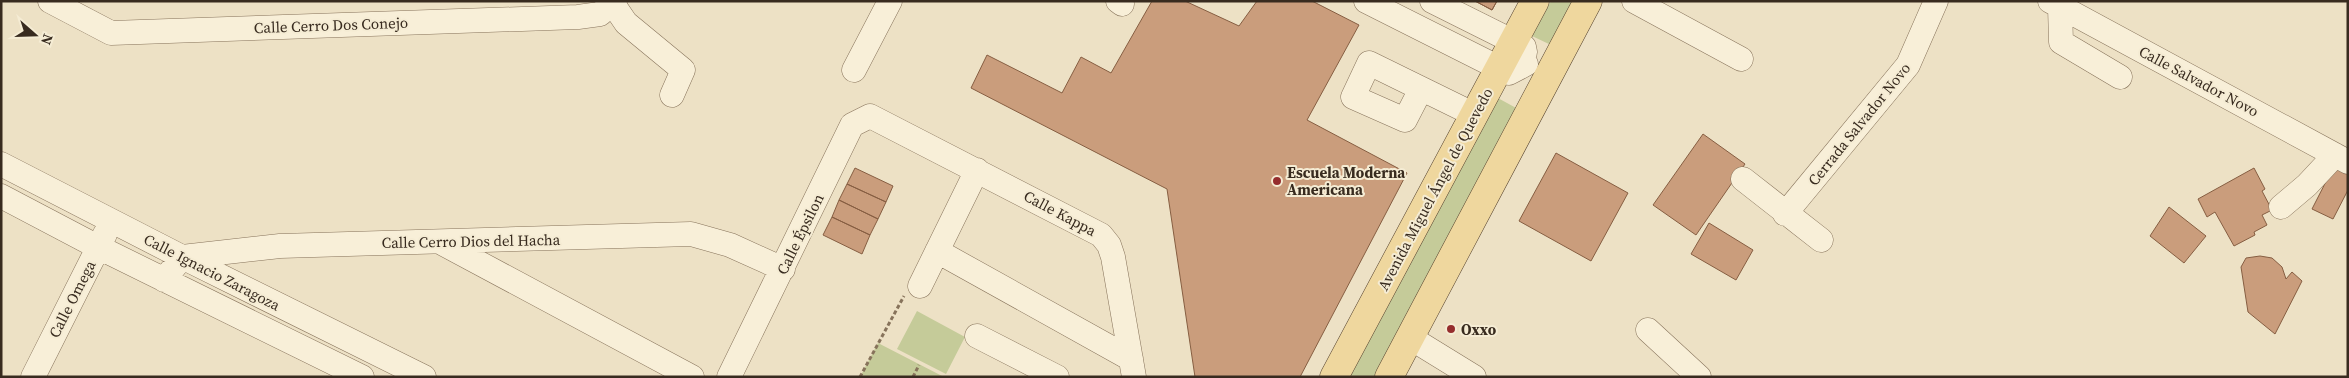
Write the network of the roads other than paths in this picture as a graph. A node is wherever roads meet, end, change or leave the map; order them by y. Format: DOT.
graph roads {
  1 [pos="50,1"];
  2 [pos="890,1"];
  3 [pos="1366,1"];
  4 [pos="1432,1"];
  5 [pos="1536,1"];
  6 [pos="1588,1"];
  7 [pos="1634,1"];
  8 [pos="1936,1"];
  9 [pos="614,3"];
  10 [pos="2055,4"];
  11 [pos="1741,59"];
  12 [pos="1522,63"];
  13 [pos="854,70"];
  14 [pos="2120,77"];
  15 [pos="1421,88"];
  16 [pos="672,95"];
  17 [pos="1475,115"];
  18 [pos="887,124"];
  19 [pos="2341,158"];
  20 [pos="1,164"];
  21 [pos="977,170"];
  22 [pos="1743,179"];
  23 [pos="1,196"];
  24 [pos="2281,207"];
  25 [pos="1785,214"];
  26 [pos="112,221"];
  27 [pos="1822,240"];
  28 [pos="438,241"];
  29 [pos="98,247"];
  30 [pos="937,251"];
  31 [pos="182,257"];
  32 [pos="783,269"];
  33 [pos="164,280"];
  34 [pos="914,289"];
  35 [pos="1648,330"];
  36 [pos="978,336"];
  37 [pos="1408,337"];
  38 [pos="1132,368"];
  39 [pos="32,377"];
  40 [pos="362,377"];
  41 [pos="424,377"];
  42 [pos="692,377"];
  43 [pos="729,377"];
  44 [pos="1057,377"];
  45 [pos="1334,377"];
  46 [pos="1389,377"];
  47 [pos="1474,377"];
  48 [pos="1699,377"];
  1 -- 9 [label="street, Calle Cerro Dos Conejo"];
  2 -- 13 [label="street"];
  3 -- 12 [label="street"];
  4 -- 12 [label="street"];
  5 -- 12 [label="main road, Avenida Miguel Ángel de Quevedo"];
  6 -- 12 [label="main road, Avenida Miguel Ángel de Quevedo"];
  7 -- 11 [label="street"];
  8 -- 25 [label="street, Cerrada Salvador Novo"];
  9 -- 16 [label="street"];
  10 -- 14 [label="street"];
  10 -- 19 [label="street, Calle Salvador Novo"];
  12 -- 17 [label="main road, Avenida Miguel Ángel de Quevedo"];
  12 -- 37 [label="main road, Avenida Miguel Ángel de Quevedo"];
  15 -- 17 [label="street"];
  17 -- 45 [label="main road, Avenida Miguel Ángel de Quevedo"];
  18 -- 21 [label="street, Calle Kappa"];
  18 -- 32 [label="street, Calle Épsilon"];
  19 -- 24 [label="street"];
  20 -- 26 [label="street, Calle Ignacio Zaragoza"];
  21 -- 30 [label="street"];
  21 -- 38 [label="street, Calle Kappa"];
  22 -- 25 [label="street"];
  23 -- 29 [label="street, Calle Ignacio Zaragoza"];
  25 -- 27 [label="street"];
  26 -- 29 [label="street, Calle Omega"];
  26 -- 31 [label="street, Calle Ignacio Zaragoza"];
  28 -- 31 [label="street, Calle Cerro Dios del Hacha"];
  28 -- 32 [label="street, Calle Cerro Dios del Hacha"];
  28 -- 42 [label="street"];
  29 -- 33 [label="street, Calle Ignacio Zaragoza"];
  29 -- 39 [label="street, Calle Omega"];
  30 -- 34 [label="street"];
  30 -- 38 [label="street"];
  31 -- 33 [label="street"];
  31 -- 41 [label="street, Calle Ignacio Zaragoza"];
  32 -- 43 [label="street, Calle Épsilon"];
  33 -- 40 [label="street, Calle Ignacio Zaragoza"];
  35 -- 48 [label="street"];
  36 -- 44 [label="street"];
  37 -- 46 [label="main road, Avenida Miguel Ángel de Quevedo"];
  37 -- 47 [label="street"];
}
